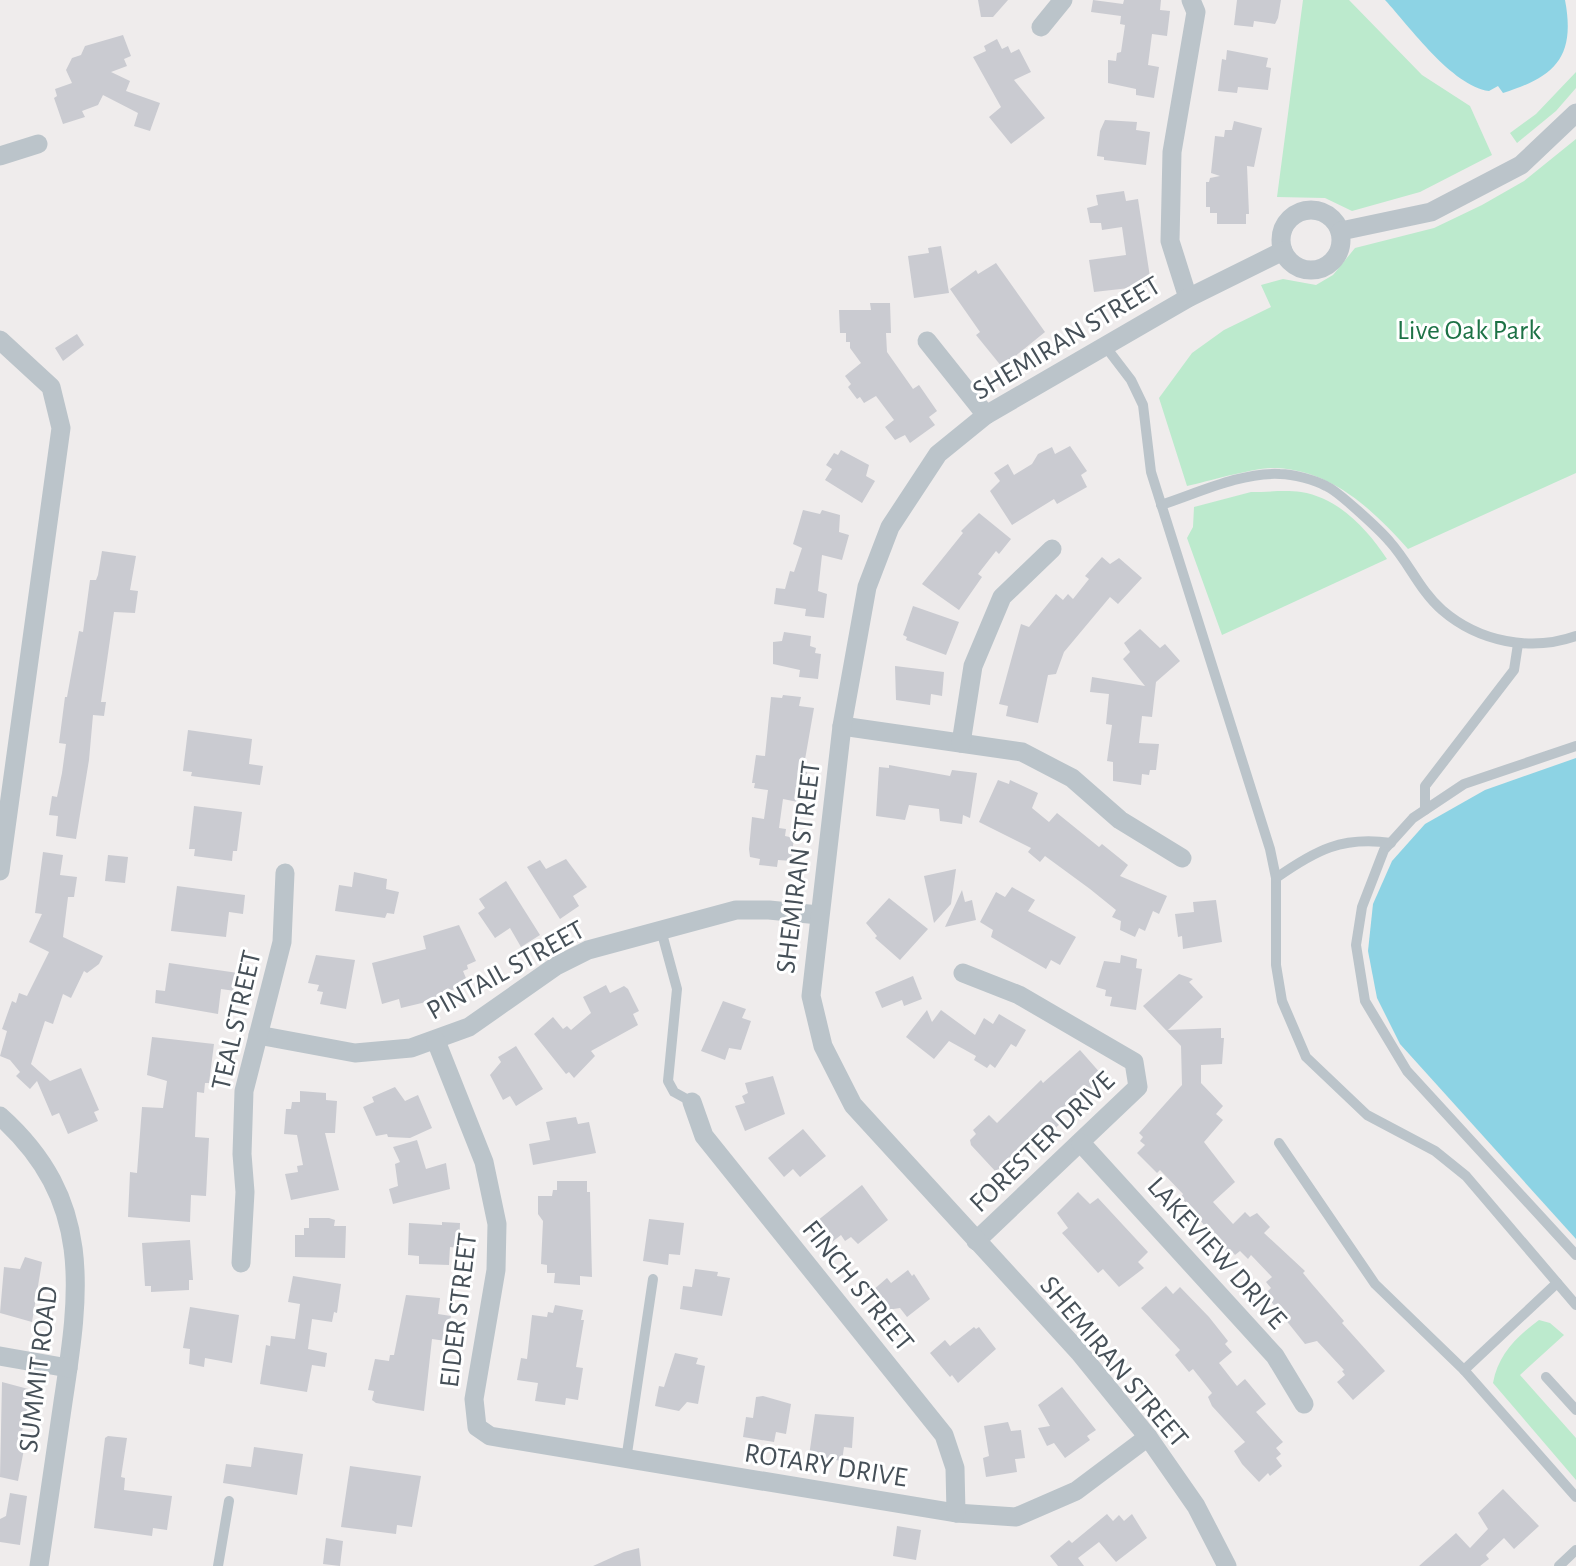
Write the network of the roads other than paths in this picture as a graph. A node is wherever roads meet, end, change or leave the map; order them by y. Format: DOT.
graph roads {
  1 [pos="1063,0"];
  2 [pos="1191,0"];
  3 [pos="1041,27"];
  4 [pos="1576,113"];
  5 [pos="38,144"];
  6 [pos="0,156"];
  7 [pos="1340,231"];
  8 [pos="1283,251"];
  9 [pos="1188,298"];
  10 [pos="0,340"];
  11 [pos="927,341"];
  12 [pos="1105,346"];
  13 [pos="985,415"];
  14 [pos="1161,505"];
  15 [pos="1052,549"];
  16 [pos="1576,636"];
  17 [pos="1518,645"];
  18 [pos="842,726"];
  19 [pos="961,743"];
  20 [pos="1576,746"];
  21 [pos="6,789"];
  22 [pos="1425,810"];
  23 [pos="1391,843"];
  24 [pos="1182,858"];
  25 [pos="0,871"];
  26 [pos="285,873"];
  27 [pos="1276,878"];
  28 [pos="819,915"];
  29 [pos="661,930"];
  30 [pos="963,973"];
  31 [pos="258,1035"];
  32 [pos="436,1041"];
  33 [pos="692,1102"];
  34 [pos="0,1116"];
  35 [pos="1081,1143"];
  36 [pos="1279,1143"];
  37 [pos="976,1241"];
  38 [pos="1576,1255"];
  39 [pos="241,1263"];
  40 [pos="653,1279"];
  41 [pos="1557,1283"];
  42 [pos="1576,1305"];
  43 [pos="0,1356"];
  44 [pos="68,1368"];
  45 [pos="1464,1370"];
  46 [pos="1546,1377"];
  47 [pos="1304,1404"];
  48 [pos="1576,1410"];
  49 [pos="477,1427"];
  50 [pos="1148,1437"];
  51 [pos="626,1460"];
  52 [pos="1576,1497"];
  53 [pos="229,1501"];
  54 [pos="956,1513"];
  55 [pos="1576,1550"];
  56 [pos="39,1566"];
  57 [pos="218,1566"];
  58 [pos="1227,1566"];
  59 [pos="1559,1566"];
  1 -- 3 [label="street"];
  2 -- 9 [label="street"];
  4 -- 7 [label="street"];
  5 -- 6 [label="street"];
  7 -- 8 [label="street"];
  7 -- 8 [label="street"];
  8 -- 9 [label="street, SHEMIRAN STREET"];
  9 -- 12 [label="street, SHEMIRAN STREET"];
  10 -- 21 [label="street"];
  11 -- 13 [label="street"];
  12 -- 13 [label="street, SHEMIRAN STREET"];
  12 -- 14 [label="lane"];
  13 -- 18 [label="street, SHEMIRAN STREET"];
  14 -- 17 [label="lane"];
  14 -- 27 [label="lane"];
  15 -- 19 [label="street"];
  16 -- 17 [label="lane"];
  17 -- 22 [label="lane"];
  18 -- 19 [label="street"];
  18 -- 28 [label="street, SHEMIRAN STREET"];
  19 -- 24 [label="street"];
  20 -- 22 [label="lane"];
  21 -- 25 [label="street"];
  22 -- 23 [label="lane"];
  23 -- 27 [label="lane"];
  23 -- 38 [label="lane"];
  26 -- 31 [label="street, TEAL STREET"];
  27 -- 41 [label="lane"];
  28 -- 29 [label="street, PINTAIL STREET"];
  28 -- 37 [label="street, SHEMIRAN STREET"];
  29 -- 32 [label="street, PINTAIL STREET"];
  29 -- 33 [label="lane"];
  30 -- 35 [label="street, FORESTER DRIVE"];
  31 -- 32 [label="street, PINTAIL STREET"];
  31 -- 39 [label="street, TEAL STREET"];
  32 -- 49 [label="street, EIDER STREET"];
  33 -- 54 [label="street, FINCH STREET"];
  34 -- 44 [label="street, SUMMIT ROAD"];
  35 -- 37 [label="street, FORESTER DRIVE"];
  35 -- 47 [label="street, LAKEVIEW DRIVE"];
  36 -- 45 [label="lane"];
  37 -- 50 [label="street, SHEMIRAN STREET"];
  40 -- 51 [label="lane"];
  41 -- 42 [label="lane"];
  41 -- 45 [label="lane"];
  43 -- 44 [label="street"];
  44 -- 56 [label="street, SUMMIT ROAD"];
  45 -- 52 [label="lane"];
  46 -- 48 [label="lane"];
  49 -- 51 [label="street, ROTARY DRIVE"];
  50 -- 54 [label="street, ROTARY DRIVE"];
  50 -- 58 [label="street, SHEMIRAN STREET"];
  51 -- 54 [label="street, ROTARY DRIVE"];
  53 -- 57 [label="lane"];
  55 -- 59 [label="lane"];
}
